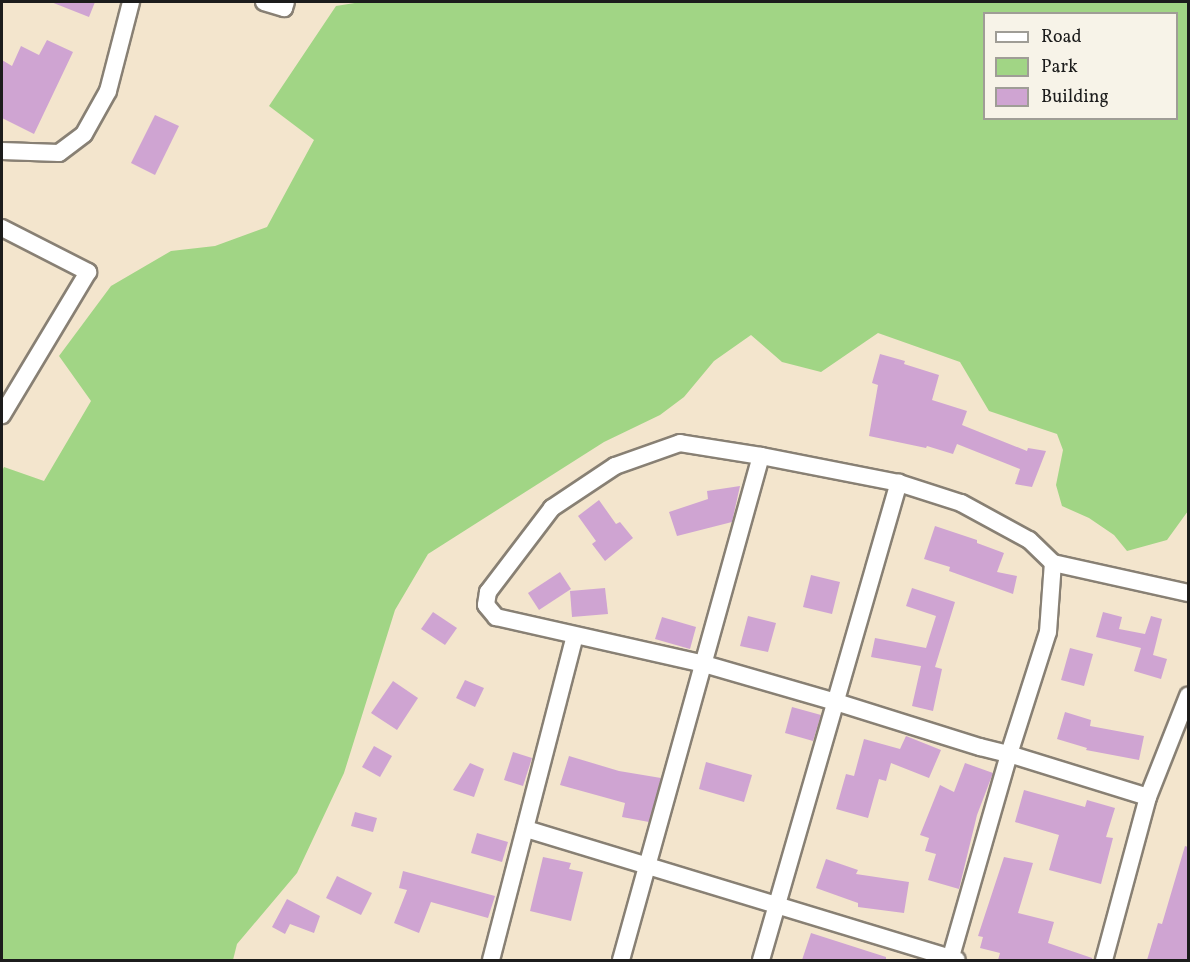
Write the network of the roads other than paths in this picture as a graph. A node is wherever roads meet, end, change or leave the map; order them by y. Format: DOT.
graph roads {
  1 [pos="131,2"];
  2 [pos="264,2"];
  3 [pos="286,2"];
  4 [pos="2,151"];
  5 [pos="2,228"];
  6 [pos="2,415"];
  7 [pos="761,456"];
  8 [pos="900,483"];
  9 [pos="1053,563"];
  10 [pos="1188,593"];
  11 [pos="575,636"];
  12 [pos="704,664"];
  13 [pos="1188,696"];
  14 [pos="836,702"];
  15 [pos="1009,754"];
  16 [pos="1148,797"];
  17 [pos="526,829"];
  18 [pos="648,867"];
  19 [pos="777,906"];
  20 [pos="492,960"];
  21 [pos="621,960"];
  22 [pos="761,960"];
  23 [pos="953,960"];
  24 [pos="1104,960"];
  1 -- 4 [label="street"];
  2 -- 3 [label="street"];
  5 -- 6 [label="street"];
  7 -- 8 [label="street"];
  7 -- 11 [label="street"];
  7 -- 12 [label="street"];
  8 -- 9 [label="street"];
  8 -- 14 [label="street"];
  9 -- 10 [label="street"];
  9 -- 15 [label="street"];
  11 -- 12 [label="street"];
  11 -- 17 [label="street"];
  12 -- 14 [label="street"];
  12 -- 18 [label="street"];
  13 -- 16 [label="street"];
  14 -- 15 [label="street"];
  14 -- 19 [label="street"];
  15 -- 16 [label="street"];
  15 -- 23 [label="street"];
  16 -- 24 [label="street"];
  17 -- 18 [label="street"];
  17 -- 20 [label="street"];
  18 -- 19 [label="street"];
  18 -- 21 [label="street"];
  19 -- 22 [label="street"];
  19 -- 23 [label="street"];
}
